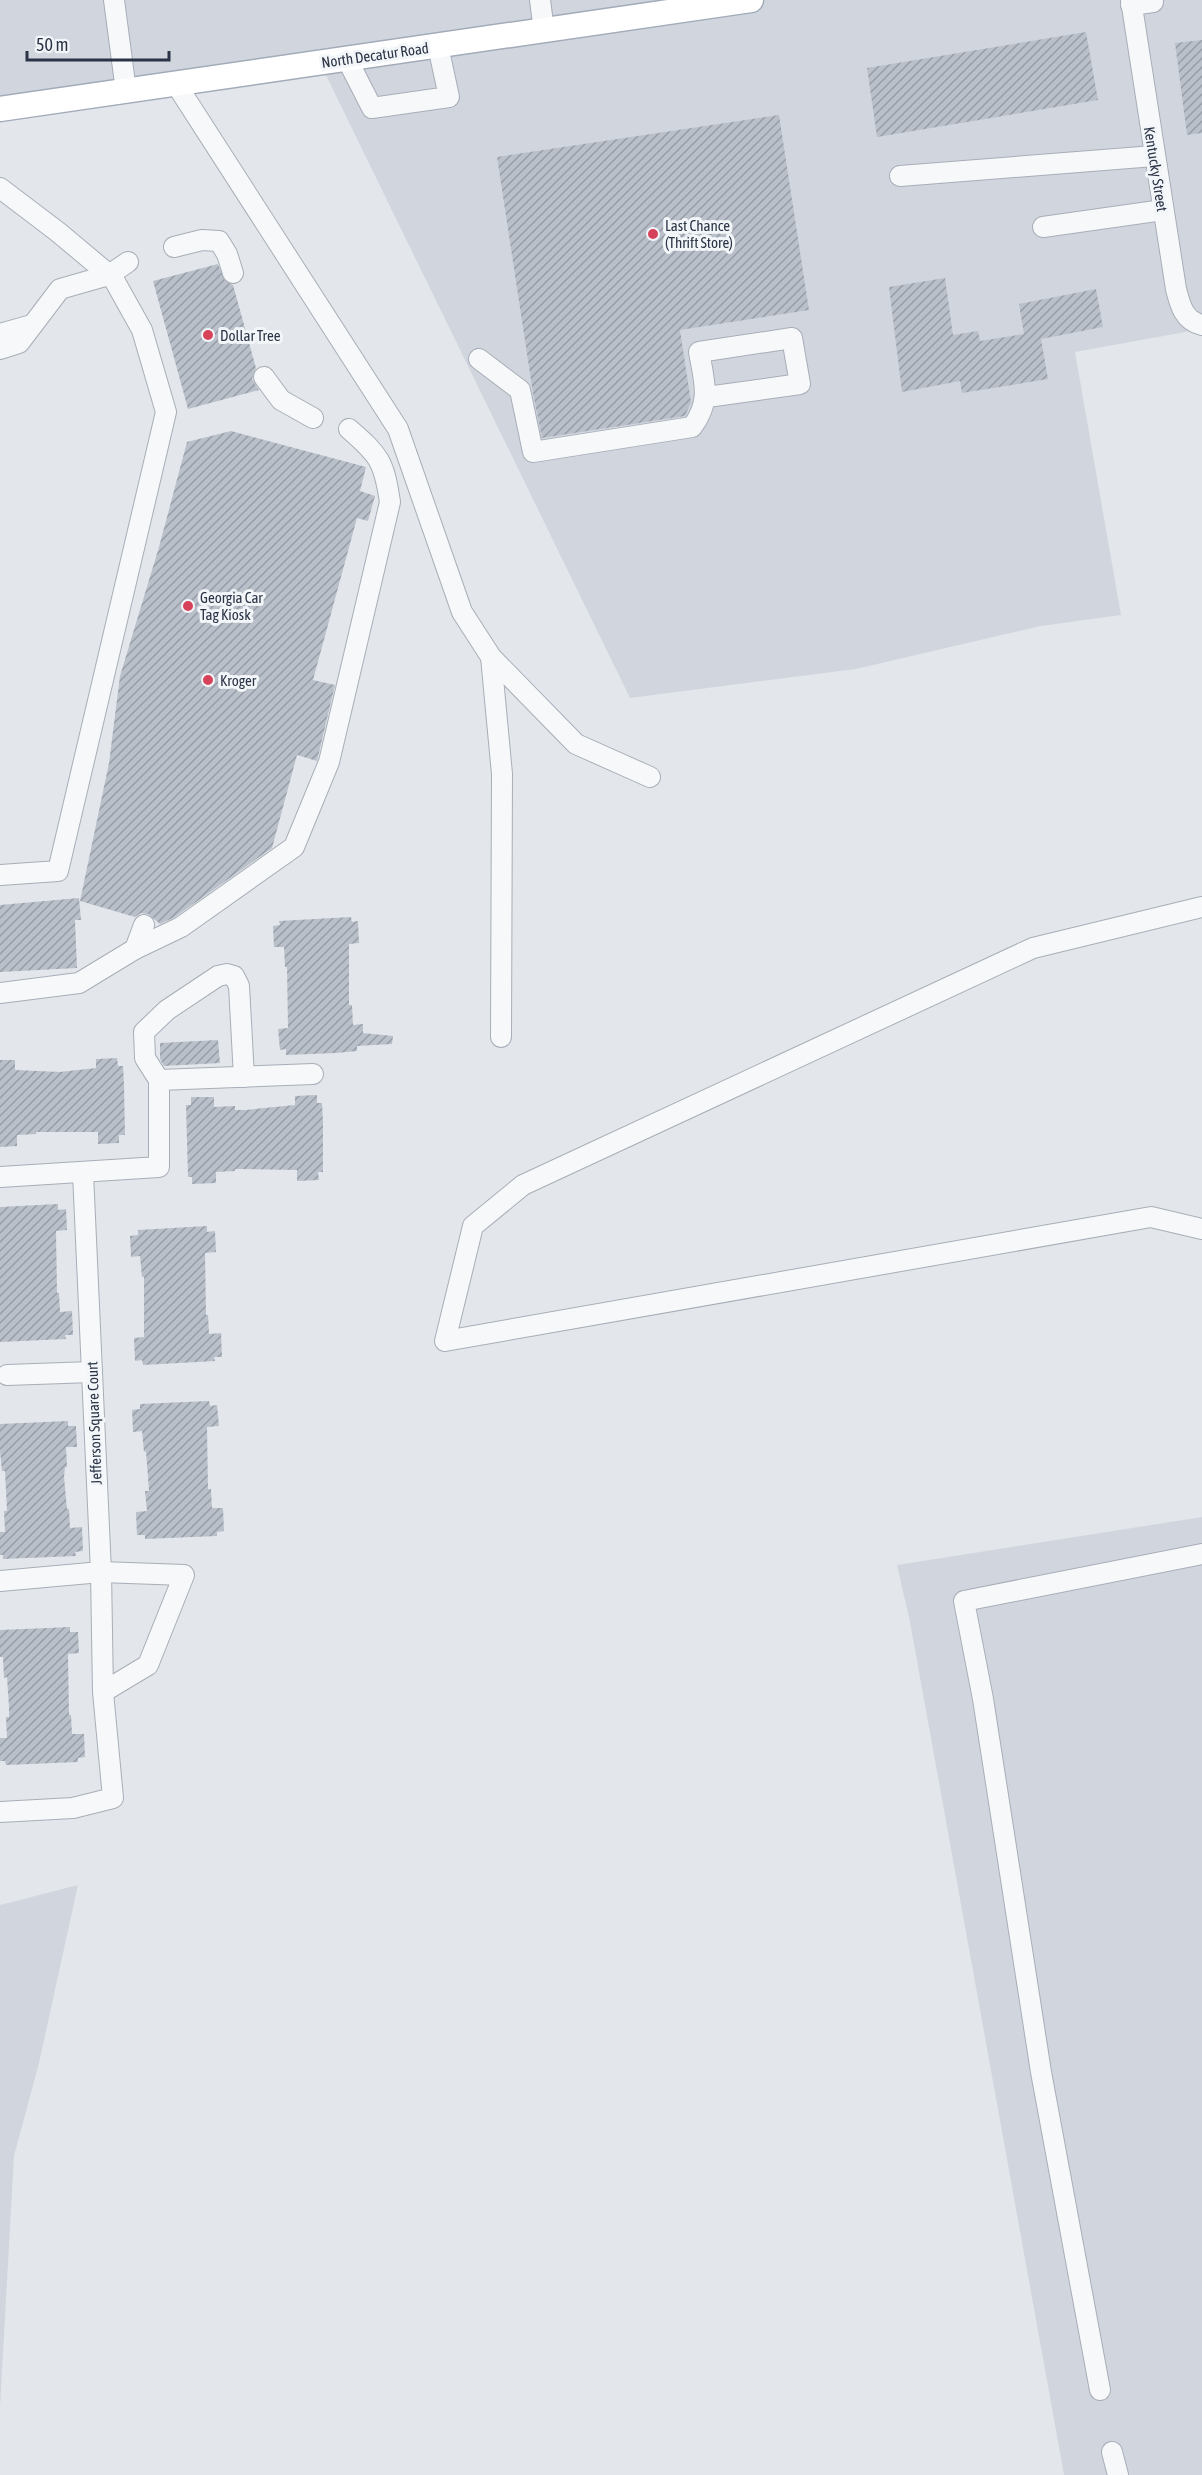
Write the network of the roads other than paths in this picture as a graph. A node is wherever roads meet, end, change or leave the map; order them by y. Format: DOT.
graph roads {
  1 [pos="114,0"];
  2 [pos="540,0"];
  3 [pos="751,0"];
  4 [pos="1131,2"];
  5 [pos="1153,2"];
  6 [pos="544,31"];
  7 [pos="438,46"];
  8 [pos="347,59"];
  9 [pos="176,84"];
  10 [pos="126,91"];
  11 [pos="0,110"];
  12 [pos="1154,156"];
  13 [pos="900,176"];
  14 [pos="0,188"];
  15 [pos="1162,210"];
  16 [pos="1043,227"];
  17 [pos="174,247"];
  18 [pos="128,262"];
  19 [pos="233,273"];
  20 [pos="109,275"];
  21 [pos="32,325"];
  22 [pos="1202,325"];
  23 [pos="0,334"];
  24 [pos="0,349"];
  25 [pos="478,359"];
  26 [pos="264,377"];
  27 [pos="706,397"];
  28 [pos="313,418"];
  29 [pos="349,429"];
  30 [pos="491,657"];
  31 [pos="650,777"];
  32 [pos="0,874"];
  33 [pos="1202,907"];
  34 [pos="144,925"];
  35 [pos="135,949"];
  36 [pos="0,993"];
  37 [pos="501,1037"];
  38 [pos="313,1074"];
  39 [pos="244,1077"];
  40 [pos="159,1080"];
  41 [pos="83,1173"];
  42 [pos="0,1177"];
  43 [pos="1202,1229"];
  44 [pos="92,1372"];
  45 [pos="7,1375"];
  46 [pos="1202,1554"];
  47 [pos="101,1572"];
  48 [pos="0,1581"];
  49 [pos="103,1692"];
  50 [pos="0,1812"];
  51 [pos="1100,2390"];
  52 [pos="1112,2452"];
  53 [pos="1118,2475"];
  1 -- 10 [label="street"];
  2 -- 6 [label="street"];
  3 -- 6 [label="main road, North Decatur Road"];
  4 -- 5 [label="street"];
  4 -- 12 [label="street, Kentucky Street"];
  6 -- 7 [label="main road, North Decatur Road"];
  7 -- 8 [label="main road, North Decatur Road"];
  7 -- 8 [label="street"];
  8 -- 9 [label="main road, North Decatur Road"];
  9 -- 10 [label="main road, North Decatur Road"];
  9 -- 30 [label="street"];
  10 -- 11 [label="main road, North Decatur Road"];
  12 -- 13 [label="street"];
  12 -- 15 [label="street, Kentucky Street"];
  14 -- 20 [label="street"];
  15 -- 16 [label="street"];
  15 -- 22 [label="street, Kentucky Street"];
  17 -- 19 [label="street"];
  18 -- 20 [label="street"];
  20 -- 21 [label="street"];
  20 -- 32 [label="street"];
  21 -- 23 [label="street"];
  21 -- 24 [label="street"];
  25 -- 27 [label="street"];
  26 -- 28 [label="street"];
  27 -- 27 [label="street"];
  29 -- 35 [label="street"];
  30 -- 31 [label="street"];
  30 -- 37 [label="street"];
  33 -- 43 [label="street"];
  34 -- 35 [label="street"];
  35 -- 36 [label="street"];
  38 -- 39 [label="street"];
  39 -- 40 [label="street"];
  39 -- 40 [label="street"];
  40 -- 41 [label="street"];
  41 -- 42 [label="street"];
  41 -- 44 [label="street, Jefferson Square Court"];
  44 -- 45 [label="street"];
  44 -- 47 [label="street, Jefferson Square Court"];
  46 -- 51 [label="street"];
  47 -- 48 [label="street"];
  47 -- 49 [label="street, Jefferson Square Court"];
  47 -- 49 [label="street"];
  49 -- 50 [label="street, Jefferson Square Court"];
  52 -- 53 [label="street"];
}
